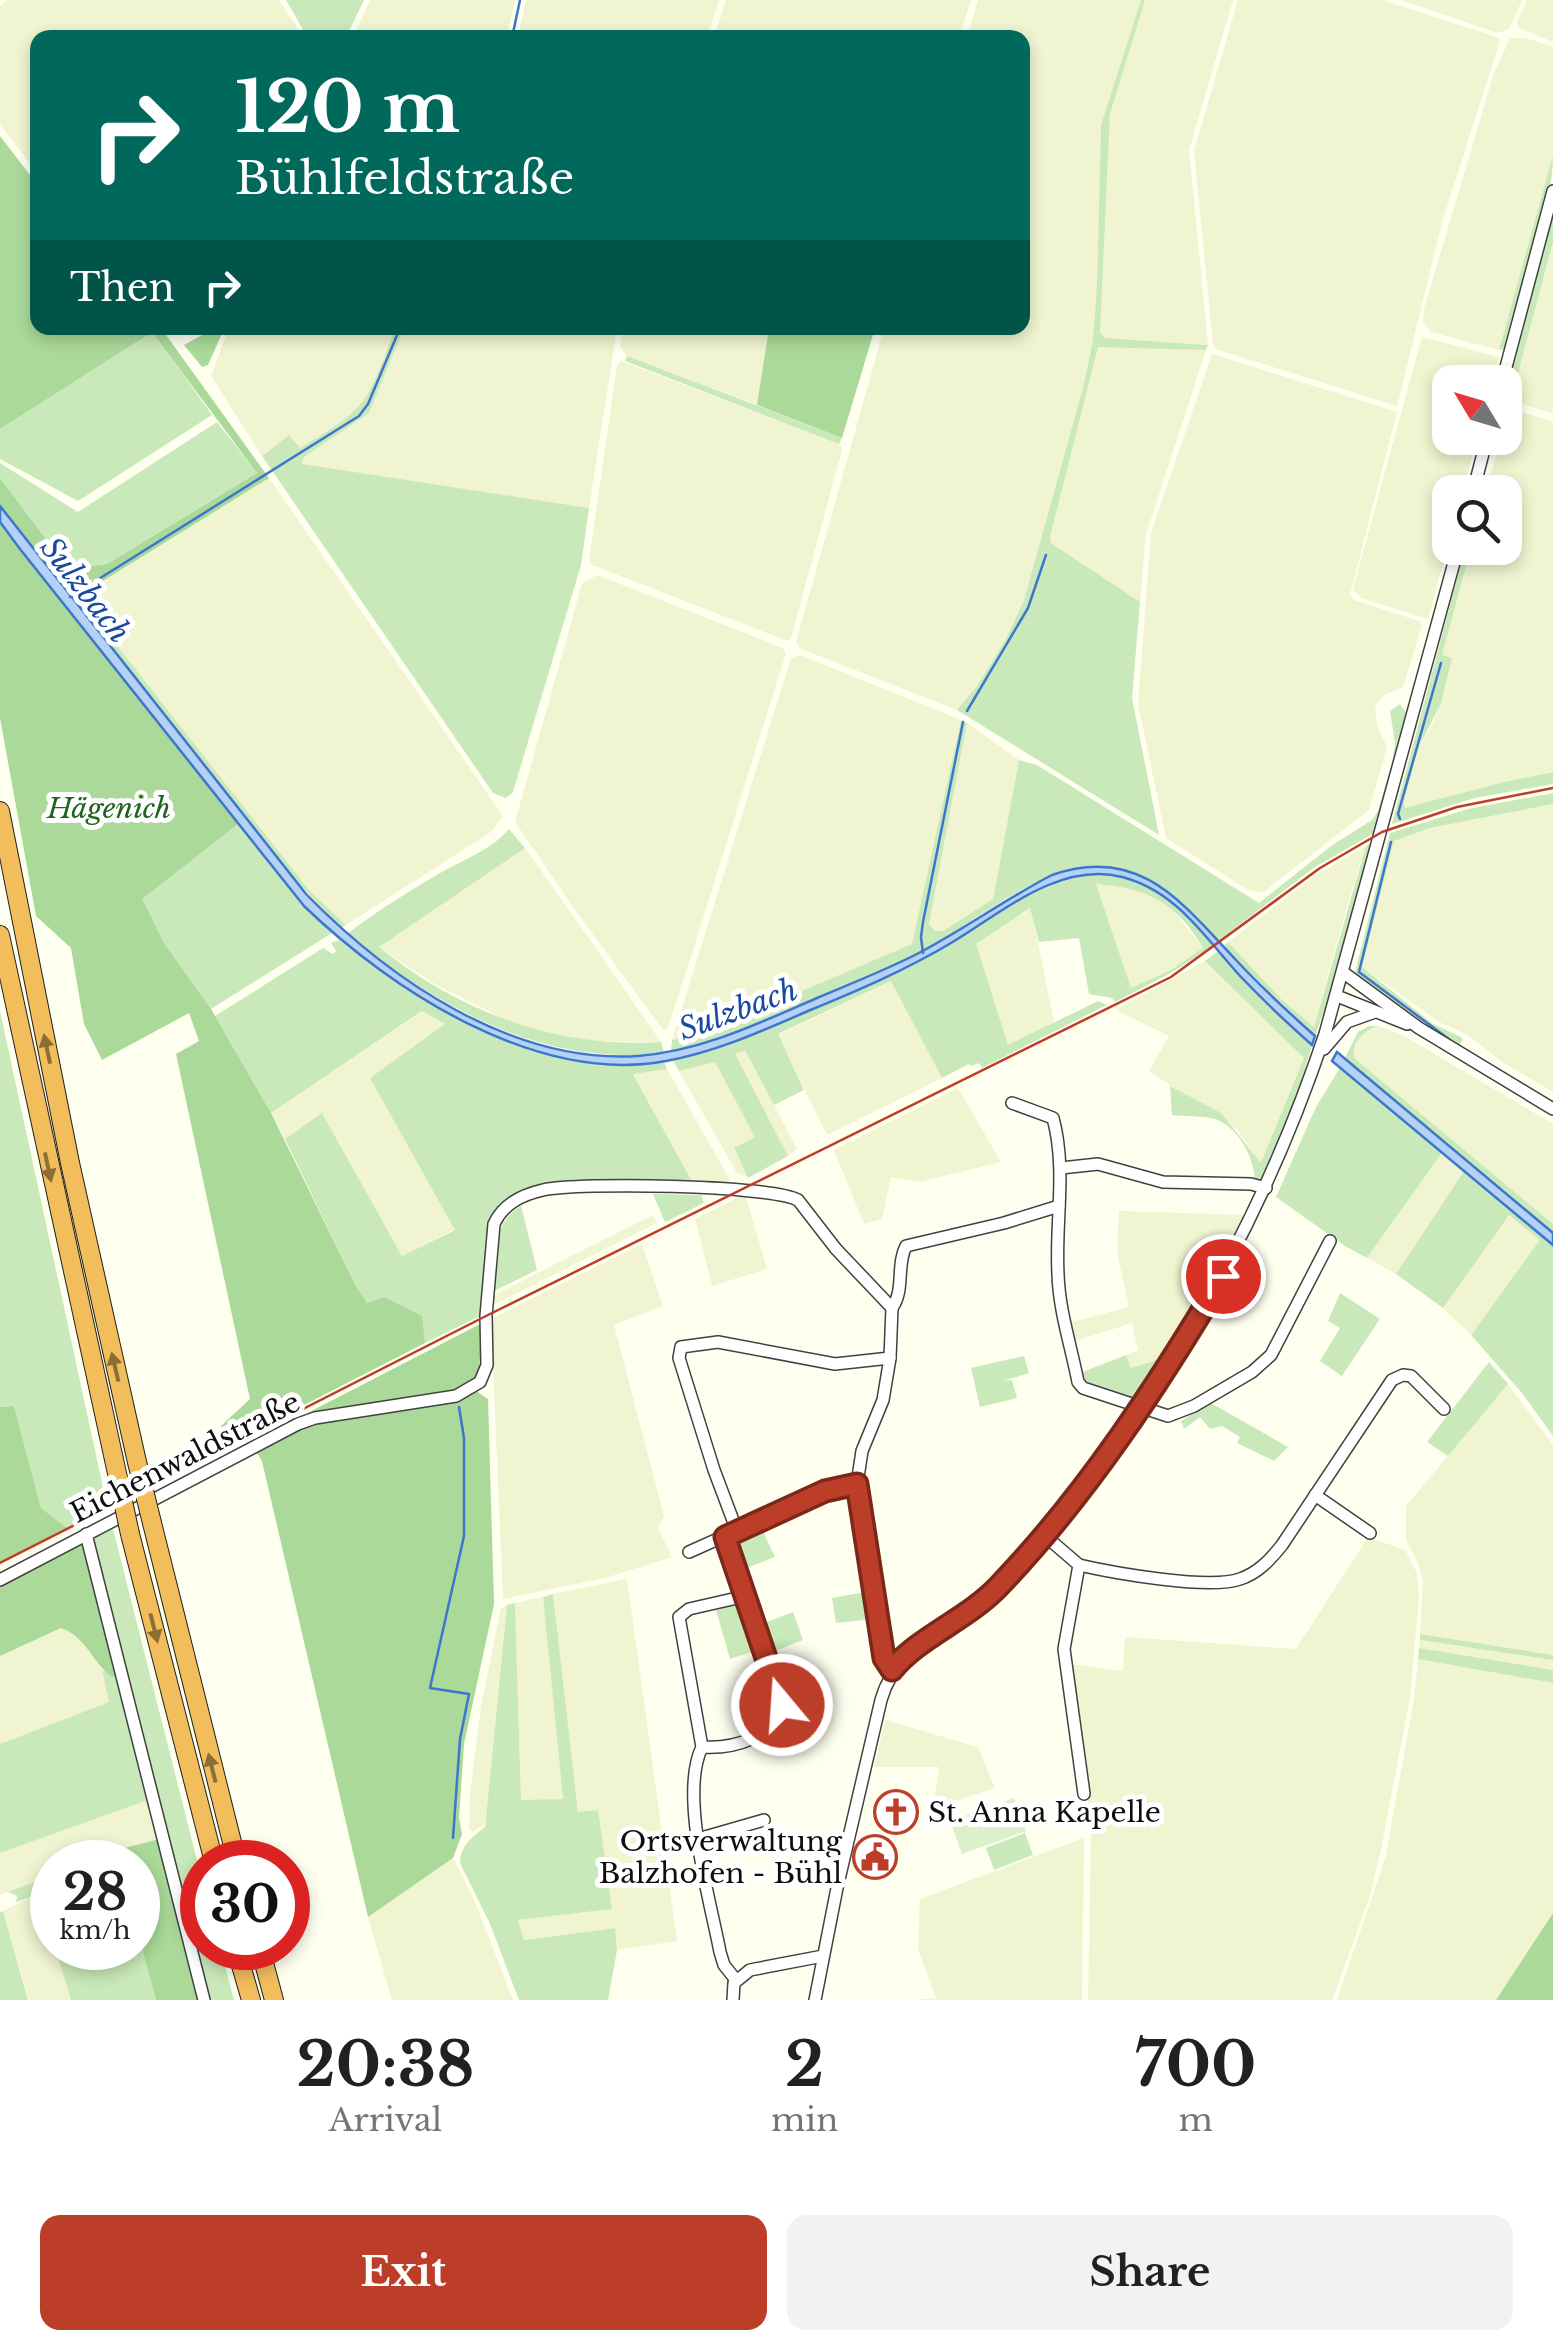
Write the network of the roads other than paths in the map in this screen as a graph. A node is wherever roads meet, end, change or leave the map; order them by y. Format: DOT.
graph roads {
  1 [pos="1553,190"];
  2 [pos="1507,365"];
  3 [pos="1453,565"];
  4 [pos="0,811"];
  5 [pos="0,935"];
  6 [pos="1344,973"];
  7 [pos="1337,996"];
  8 [pos="1376,1012"];
  9 [pos="1419,1028"];
  10 [pos="1328,1037"];
  11 [pos="1012,1103"];
  12 [pos="1553,1109"];
  13 [pos="1061,1168"];
  14 [pos="1266,1188"];
  15 [pos="1059,1206"];
  16 [pos="1330,1241"];
  17 [pos="892,1308"];
  18 [pos="890,1358"];
  19 [pos="1140,1406"];
  20 [pos="1444,1409"];
  21 [pos="857,1484"];
  22 [pos="1315,1495"];
  23 [pos="738,1531"];
  24 [pos="1370,1533"];
  25 [pos="86,1534"];
  26 [pos="1044,1535"];
  27 [pos="725,1537"];
  28 [pos="689,1552"];
  29 [pos="1079,1565"];
  30 [pos="0,1580"];
  31 [pos="746,1596"];
  32 [pos="892,1670"];
  33 [pos="702,1747"];
  34 [pos="1084,1794"];
  35 [pos="764,1820"];
  36 [pos="698,1839"];
  37 [pos="208,1840"];
  38 [pos="231,1840"];
  39 [pos="822,1956"];
  40 [pos="242,1970"];
  41 [pos="266,1970"];
  42 [pos="736,1980"];
  43 [pos="204,2000"];
  44 [pos="250,2000"];
  45 [pos="274,2000"];
  46 [pos="733,2000"];
  47 [pos="815,2000"];
  1 -- 2 [label="street"];
  3 -- 6 [label="street"];
  38 -- 4 [label="highway, one-way, bridge"];
  5 -- 37 [label="highway, one-way, bridge"];
  6 -- 7 [label="street"];
  6 -- 9 [label="street"];
  7 -- 8 [label="street"];
  7 -- 10 [label="street"];
  8 -- 9 [label="street"];
  8 -- 10 [label="street"];
  9 -- 12 [label="street"];
  10 -- 14 [label="street"];
  11 -- 13 [label="street"];
  13 -- 14 [label="street"];
  13 -- 15 [label="street"];
  14 -- 19 [label="street"];
  15 -- 17 [label="street"];
  15 -- 19 [label="street"];
  16 -- 19 [label="street"];
  17 -- 18 [label="street"];
  17 -- 25 [label="street, Eichenwaldstraße"];
  18 -- 21 [label="street"];
  18 -- 23 [label="street"];
  19 -- 26 [label="street"];
  20 -- 22 [label="street"];
  21 -- 23 [label="street"];
  21 -- 32 [label="street"];
  22 -- 24 [label="street"];
  22 -- 29 [label="street"];
  23 -- 27 [label="street"];
  25 -- 30 [label="street, Eichenwaldstraße"];
  25 -- 43 [label="street"];
  26 -- 29 [label="street"];
  26 -- 32 [label="street"];
  27 -- 28 [label="street"];
  27 -- 31 [label="street"];
  29 -- 34 [label="street"];
  31 -- 33 [label="street"];
  31 -- 33 [label="street"];
  32 -- 39 [label="street"];
  33 -- 36 [label="street"];
  35 -- 36 [label="street"];
  36 -- 42 [label="street"];
  39 -- 42 [label="street"];
  39 -- 47 [label="street"];
  40 -- 44 [label="highway"];
  41 -- 45 [label="highway"];
  42 -- 46 [label="street"];
}
